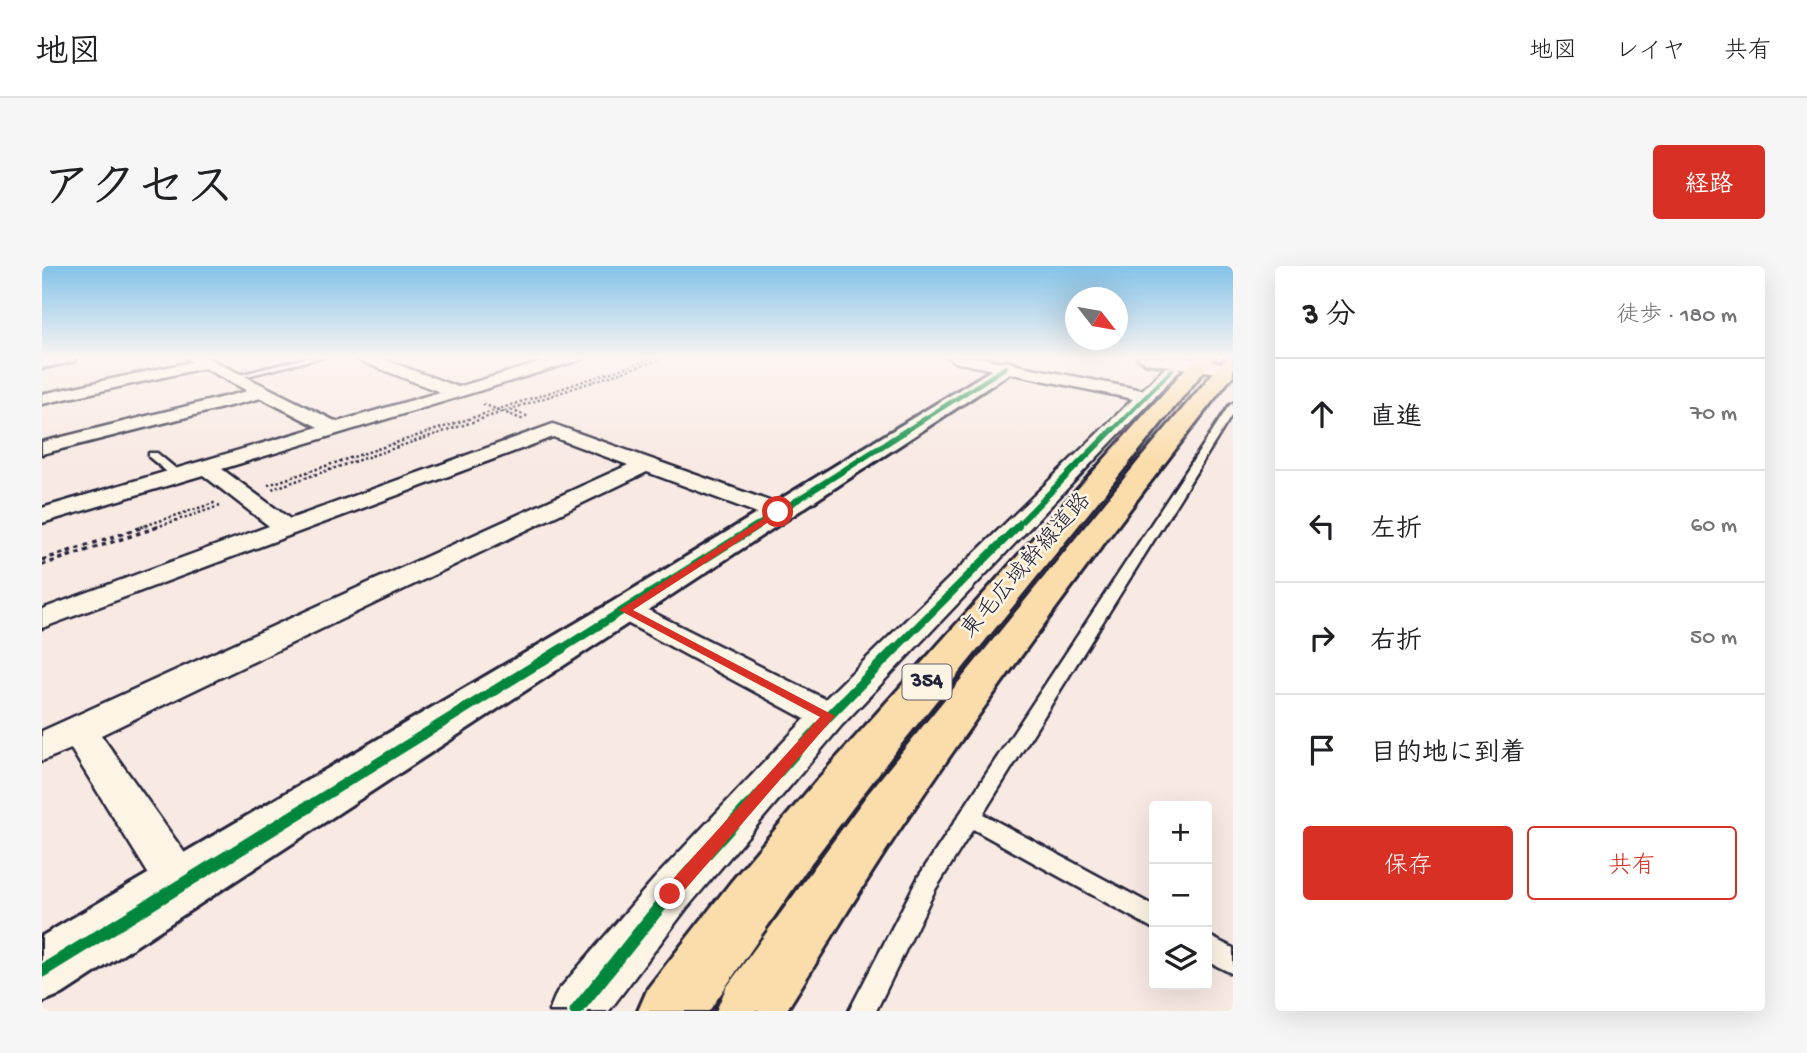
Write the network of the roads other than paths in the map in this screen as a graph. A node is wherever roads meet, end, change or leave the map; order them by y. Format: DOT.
graph roads {
  1 [pos="71,392"];
  2 [pos="264,392"];
  3 [pos="457,392"];
  4 [pos="967,392"];
  5 [pos="1125,392"];
  6 [pos="1155,392"];
  7 [pos="1184,392"];
  8 [pos="1193,392"];
  9 [pos="1194,392"];
  10 [pos="1145,396"];
  11 [pos="42,399"];
  12 [pos="336,429"];
  13 [pos="42,448"];
  14 [pos="153,455"];
  15 [pos="1120,457"];
  16 [pos="647,464"];
  17 [pos="1077,466"];
  18 [pos="206,467"];
  19 [pos="177,475"];
  20 [pos="778,512"];
  21 [pos="42,516"];
  22 [pos="287,528"];
  23 [pos="625,610"];
  24 [pos="42,620"];
  25 [pos="829,716"];
  26 [pos="79,731"];
  27 [pos="42,747"];
  28 [pos="969,816"];
  29 [pos="180,884"];
  30 [pos="1149,915"];
  31 [pos="1212,950"];
  32 [pos="1233,962"];
  33 [pos="42,971"];
  34 [pos="576,1011"];
  35 [pos="671,1011"];
  36 [pos="749,1011"];
  37 [pos="862,1011"];
  1 -- 11 [label="street"];
  2 -- 12 [label="street"];
  2 -- 13 [label="street"];
  3 -- 12 [label="street"];
  4 -- 20 [label="street"];
  5 -- 10 [label="street"];
  6 -- 10 [label="street"];
  7 -- 15 [label="highway, 東毛広域幹線道路 / 354"];
  8 -- 36 [label="highway, 東毛広域幹線道路 / 354"];
  9 -- 28 [label="lane"];
  10 -- 17 [label="street"];
  12 -- 18 [label="street"];
  14 -- 19 [label="lane"];
  15 -- 17 [label="street"];
  15 -- 35 [label="highway, 東毛広域幹線道路 / 354"];
  16 -- 20 [label="street"];
  16 -- 22 [label="street"];
  16 -- 26 [label="street"];
  17 -- 25 [label="street"];
  18 -- 19 [label="street"];
  18 -- 22 [label="street"];
  19 -- 21 [label="street"];
  20 -- 23 [label="street"];
  22 -- 24 [label="street"];
  23 -- 25 [label="street"];
  23 -- 29 [label="street"];
  25 -- 34 [label="street"];
  26 -- 27 [label="street"];
  26 -- 29 [label="street"];
  28 -- 30 [label="lane"];
  28 -- 37 [label="lane"];
  29 -- 33 [label="street"];
  31 -- 32 [label="lane"];
}
